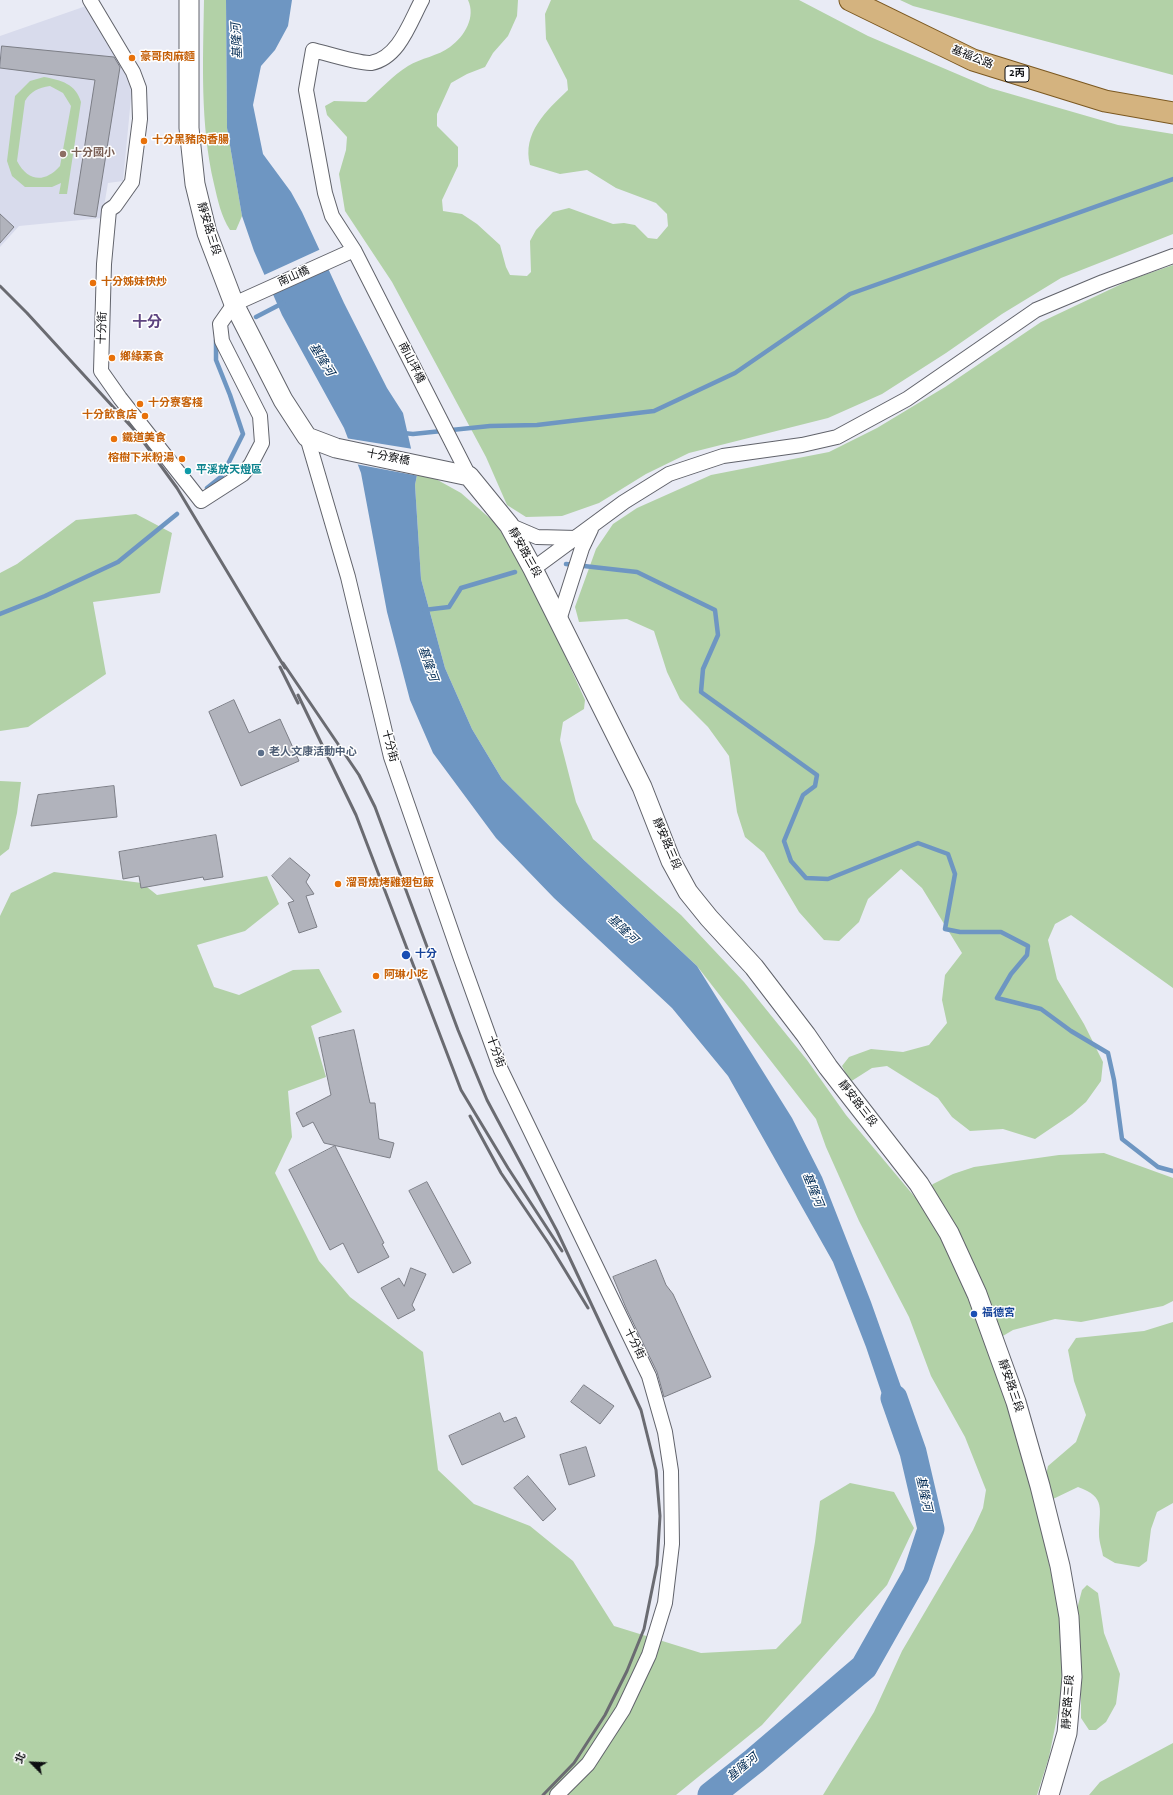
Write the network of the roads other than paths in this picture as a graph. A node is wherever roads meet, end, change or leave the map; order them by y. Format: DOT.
graph roads {
  1 [pos="90,0"];
  2 [pos="189,0"];
  3 [pos="422,0"];
  4 [pos="850,0"];
  5 [pos="1173,113"];
  6 [pos="354,250"];
  7 [pos="1173,256"];
  8 [pos="234,304"];
  9 [pos="307,437"];
  10 [pos="469,476"];
  11 [pos="509,525"];
  12 [pos="592,527"];
  13 [pos="577,538"];
  14 [pos="533,569"];
  15 [pos="559,620"];
  16 [pos="557,1795"];
  17 [pos="1049,1795"];
  1 -- 8 [label="street, 十分街"];
  2 -- 8 [label="main road, 靜安路三段"];
  3 -- 6 [label="street, 南山坪橋"];
  4 -- 5 [label="main road, 基福公路 / 2丙"];
  6 -- 8 [label="street, 南山橋"];
  6 -- 10 [label="street, 南山坪橋"];
  7 -- 12 [label="street"];
  8 -- 9 [label="main road, 靜安路三段"];
  9 -- 10 [label="main road, 十分寮橋"];
  9 -- 16 [label="street, 十分街"];
  10 -- 11 [label="main road, 靜安路三段"];
  11 -- 13 [label="street"];
  11 -- 14 [label="main road, 靜安路三段"];
  12 -- 13 [label="street"];
  12 -- 15 [label="street"];
  13 -- 14 [label="street"];
  14 -- 15 [label="main road, 靜安路三段"];
  15 -- 17 [label="main road, 靜安路三段"];
}
